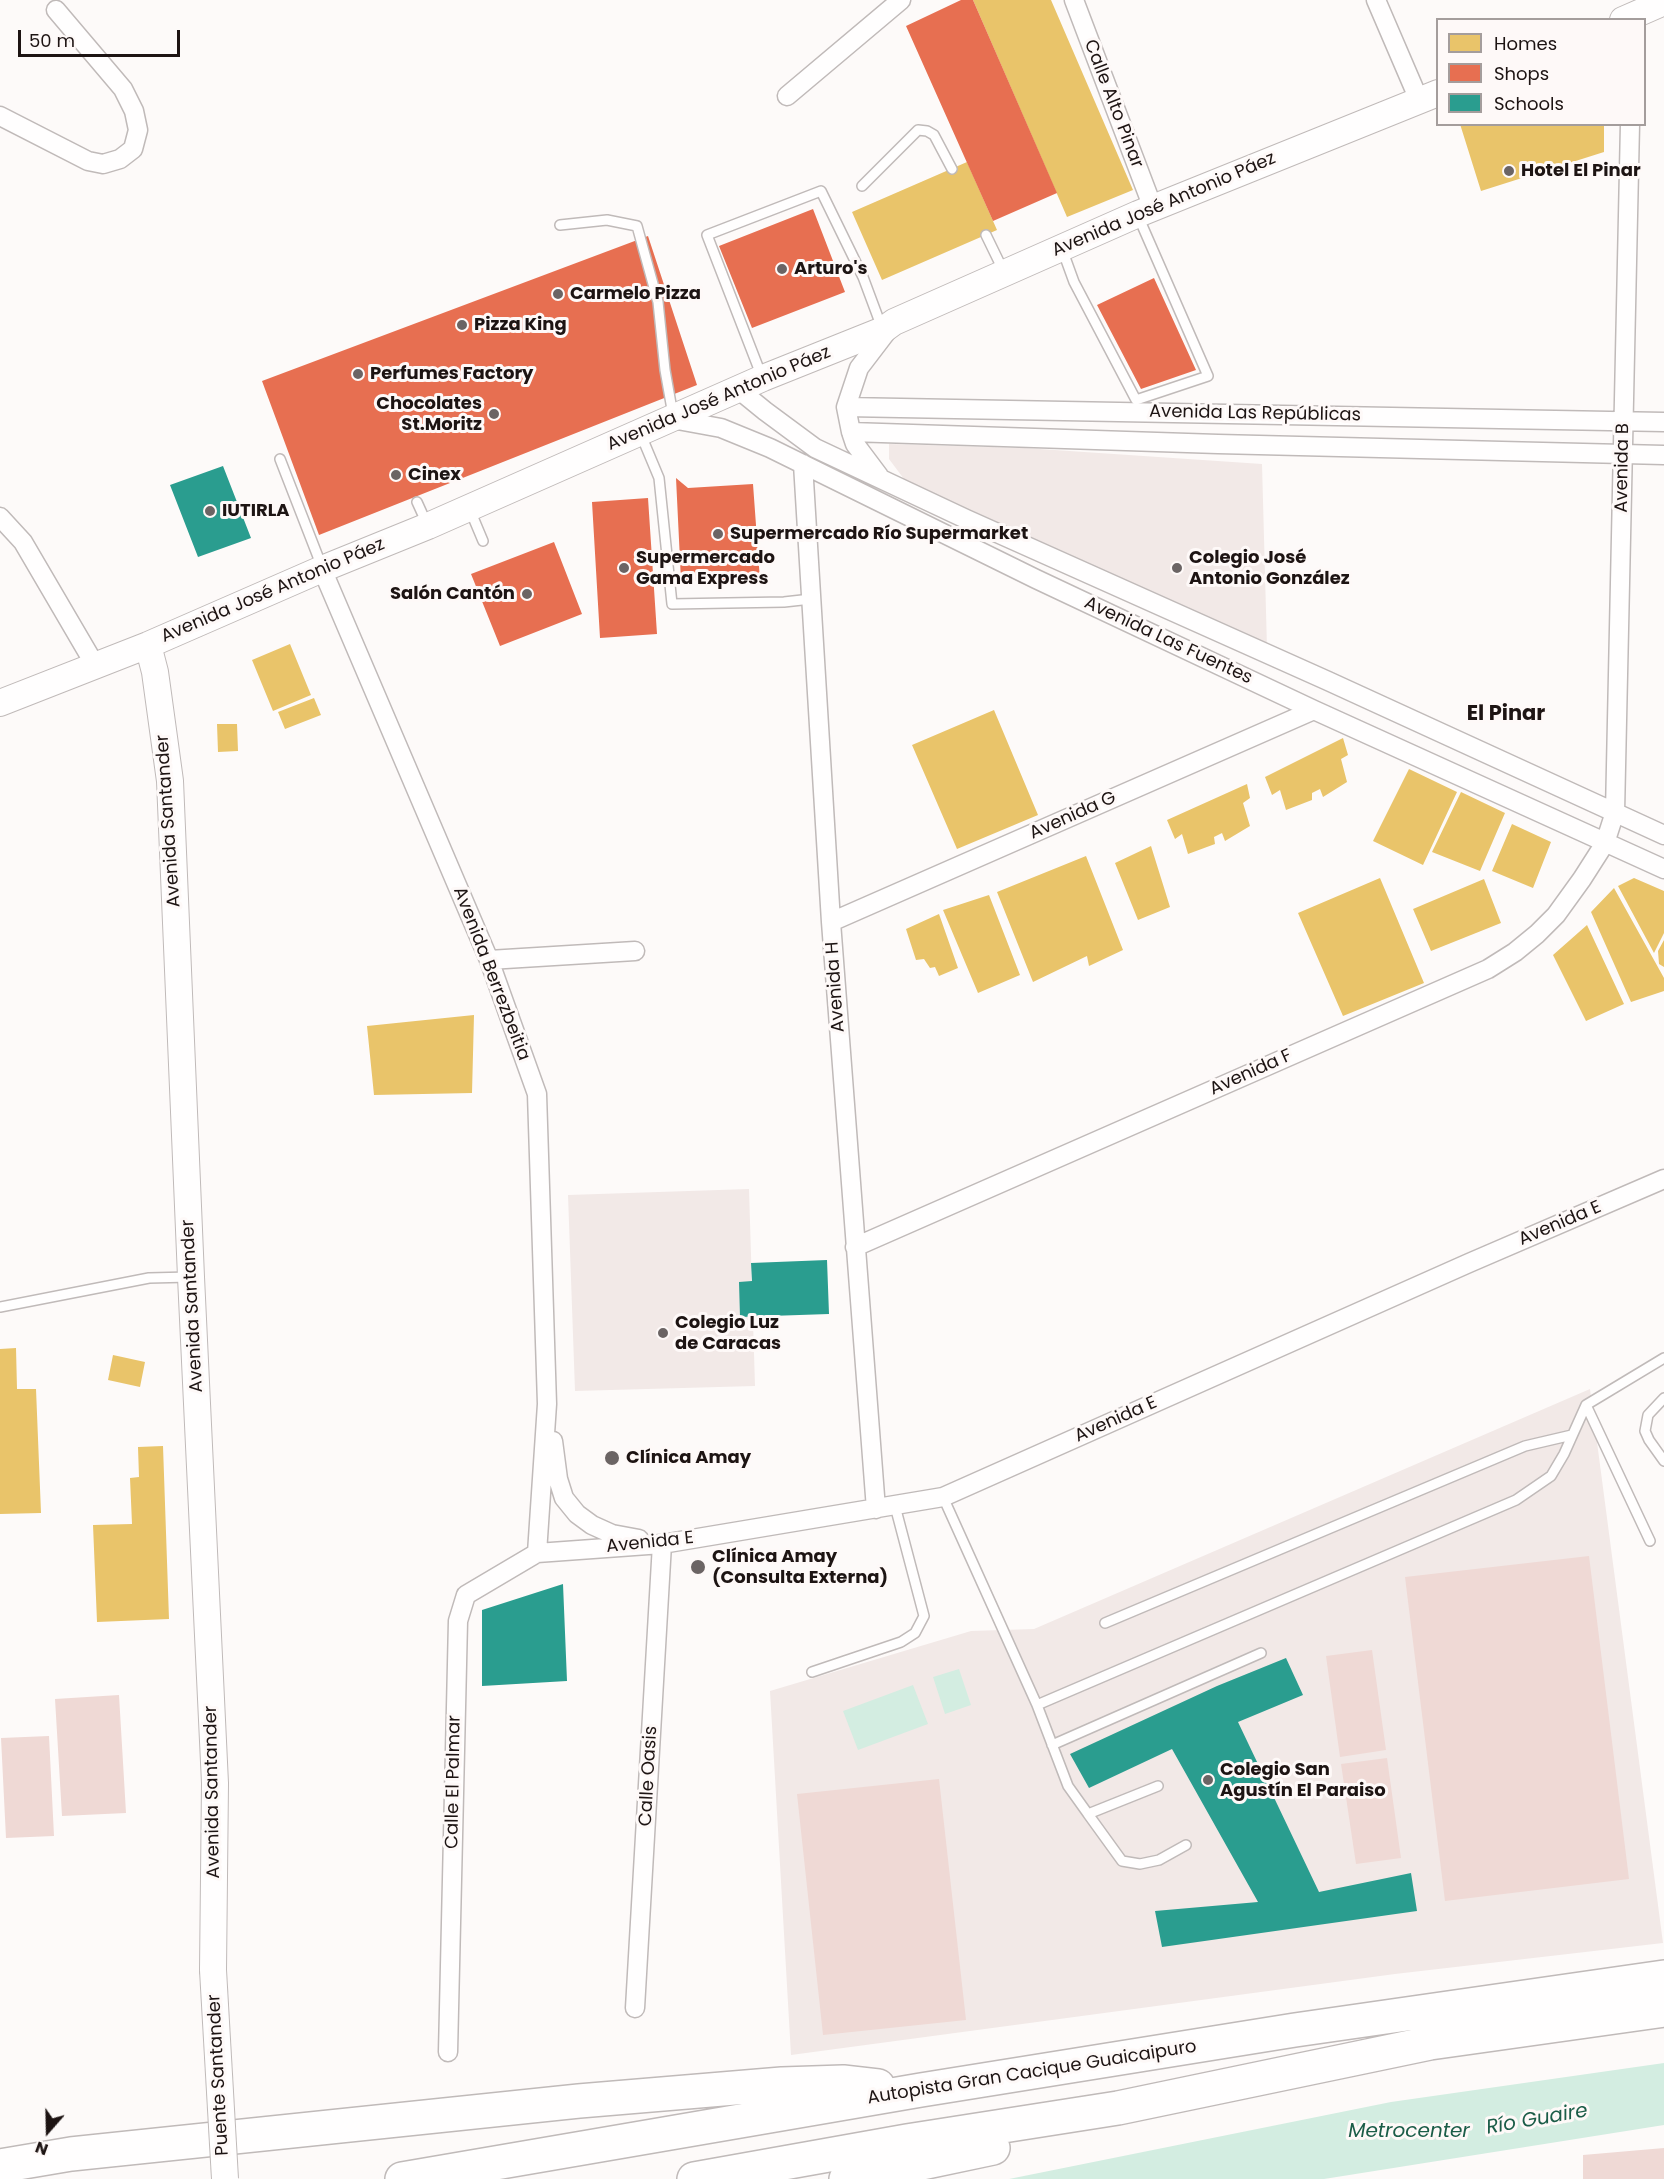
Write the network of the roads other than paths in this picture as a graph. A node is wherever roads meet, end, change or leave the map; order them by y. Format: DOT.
graph roads {
  1 [pos="901,0"];
  2 [pos="1074,0"];
  3 [pos="1376,0"];
  4 [pos="1658,2"];
  5 [pos="56,10"];
  6 [pos="1629,18"];
  7 [pos="787,96"];
  8 [pos="1428,97"];
  9 [pos="0,116"];
  10 [pos="1630,126"];
  11 [pos="952,168"];
  12 [pos="862,186"];
  13 [pos="1145,211"];
  14 [pos="560,225"];
  15 [pos="986,235"];
  16 [pos="1061,247"];
  17 [pos="1004,273"];
  18 [pos="888,326"];
  19 [pos="763,378"];
  20 [pos="738,389"];
  21 [pos="846,406"];
  22 [pos="673,418"];
  23 [pos="1624,421"];
  24 [pos="1664,422"];
  25 [pos="850,432"];
  26 [pos="640,433"];
  27 [pos="1623,454"];
  28 [pos="1664,455"];
  29 [pos="280,459"];
  30 [pos="803,464"];
  31 [pos="884,482"];
  32 [pos="417,502"];
  33 [pos="469,508"];
  34 [pos="0,517"];
  35 [pos="428,526"];
  36 [pos="0,531"];
  37 [pos="483,541"];
  38 [pos="23,542"];
  39 [pos="322,569"];
  40 [pos="811,599"];
  41 [pos="148,645"];
  42 [pos="95,665"];
  43 [pos="1328,681"];
  44 [pos="0,703"];
  45 [pos="1314,710"];
  46 [pos="1615,812"];
  47 [pos="1664,835"];
  48 [pos="1605,843"];
  49 [pos="1664,869"];
  50 [pos="831,922"];
  51 [pos="635,951"];
  52 [pos="489,960"];
  53 [pos="1664,1179"];
  54 [pos="855,1247"];
  55 [pos="191,1277"];
  56 [pos="0,1307"];
  57 [pos="1664,1358"];
  58 [pos="1664,1398"];
  59 [pos="548,1404"];
  60 [pos="1586,1405"];
  61 [pos="1572,1435"];
  62 [pos="1664,1461"];
  63 [pos="943,1497"];
  64 [pos="896,1506"];
  65 [pos="876,1509"];
  66 [pos="1650,1541"];
  67 [pos="662,1544"];
  68 [pos="537,1554"];
  69 [pos="1105,1623"];
  70 [pos="1261,1653"];
  71 [pos="812,1672"];
  72 [pos="1037,1705"];
  73 [pos="1053,1745"];
  74 [pos="1158,1786"];
  75 [pos="1088,1814"];
  76 [pos="1186,1845"];
  77 [pos="213,1970"];
  78 [pos="1664,1977"];
  79 [pos="635,2008"];
  80 [pos="1664,2010"];
  81 [pos="448,2052"];
  82 [pos="921,2090"];
  83 [pos="1118,2108"];
  84 [pos="71,2154"];
  85 [pos="0,2156"];
  86 [pos="0,2166"];
  87 [pos="225,2179"];
  88 [pos="402,2179"];
  89 [pos="694,2179"];
  90 [pos="846,2179"];
  1 -- 7 [label="street"];
  2 -- 13 [label="street, Calle Alto Pinar"];
  3 -- 8 [label="street"];
  4 -- 6 [label="main road"];
  5 -- 9 [label="street"];
  8 -- 13 [label="main road, Avenida José Antonio Páez"];
  10 -- 23 [label="street, Avenida B"];
  11 -- 12 [label="lane"];
  13 -- 16 [label="main road, Avenida José Antonio Páez"];
  13 -- 16 [label="lane"];
  14 -- 22 [label="lane"];
  15 -- 17 [label="lane"];
  16 -- 17 [label="main road, Avenida José Antonio Páez"];
  17 -- 18 [label="main road, Avenida José Antonio Páez"];
  18 -- 19 [label="main road, Avenida José Antonio Páez"];
  18 -- 19 [label="lane"];
  18 -- 21 [label="street"];
  19 -- 20 [label="main road, Avenida José Antonio Páez"];
  20 -- 22 [label="main road, Avenida José Antonio Páez"];
  20 -- 31 [label="street, Avenida Las Fuentes"];
  21 -- 23 [label="street, Avenida Las Repúblicas"];
  21 -- 25 [label="street"];
  22 -- 26 [label="main road, Avenida José Antonio Páez"];
  22 -- 30 [label="street, Avenida Las Fuentes"];
  23 -- 24 [label="street, Avenida Las Repúblicas"];
  23 -- 27 [label="street, Avenida B"];
  25 -- 27 [label="street, Avenida Las Repúblicas"];
  25 -- 31 [label="street"];
  26 -- 33 [label="main road, Avenida José Antonio Páez"];
  26 -- 40 [label="lane"];
  27 -- 28 [label="street, Avenida Las Repúblicas"];
  27 -- 46 [label="street, Avenida B"];
  29 -- 39 [label="lane"];
  30 -- 40 [label="street, Avenida H"];
  30 -- 45 [label="street, Avenida Las Fuentes"];
  31 -- 43 [label="street, Avenida Las Fuentes"];
  32 -- 35 [label="lane"];
  33 -- 35 [label="main road, Avenida José Antonio Páez"];
  33 -- 37 [label="lane"];
  34 -- 38 [label="street"];
  35 -- 39 [label="main road, Avenida José Antonio Páez"];
  36 -- 38 [label="street"];
  38 -- 42 [label="street"];
  39 -- 41 [label="main road, Avenida José Antonio Páez"];
  39 -- 52 [label="street, Avenida Berrezbeitia"];
  40 -- 50 [label="street, Avenida H"];
  41 -- 42 [label="main road, Avenida José Antonio Páez"];
  41 -- 55 [label="main road, Avenida Santander"];
  42 -- 44 [label="main road, Avenida José Antonio Páez"];
  43 -- 45 [label="street"];
  43 -- 46 [label="street, Avenida Las Fuentes"];
  45 -- 48 [label="street, Avenida Las Fuentes"];
  45 -- 50 [label="street, Avenida G"];
  46 -- 47 [label="street, Avenida Las Fuentes"];
  46 -- 48 [label="street, Avenida B"];
  48 -- 49 [label="street, Avenida Las Fuentes"];
  48 -- 54 [label="street, Avenida F"];
  50 -- 54 [label="street, Avenida H"];
  51 -- 52 [label="street"];
  52 -- 59 [label="street, Avenida Berrezbeitia"];
  53 -- 63 [label="street, Avenida E"];
  54 -- 65 [label="street, Avenida H"];
  55 -- 56 [label="lane"];
  55 -- 77 [label="main road, Avenida Santander"];
  57 -- 60 [label="lane"];
  58 -- 62 [label="lane"];
  59 -- 67 [label="street, Avenida Berrezbeitia"];
  59 -- 68 [label="street, Avenida Berrezbeitia"];
  60 -- 61 [label="lane"];
  60 -- 66 [label="lane"];
  61 -- 69 [label="lane"];
  61 -- 72 [label="lane"];
  63 -- 64 [label="street, Avenida E"];
  63 -- 72 [label="lane"];
  64 -- 65 [label="street, Avenida E"];
  64 -- 71 [label="lane"];
  65 -- 67 [label="street, Avenida E"];
  67 -- 68 [label="street, Avenida E"];
  67 -- 79 [label="street, Calle Oasis"];
  68 -- 81 [label="street, Calle El Palmar"];
  70 -- 73 [label="lane"];
  72 -- 73 [label="lane"];
  73 -- 75 [label="lane"];
  74 -- 75 [label="lane"];
  75 -- 76 [label="lane"];
  77 -- 87 [label="main road, Puente Santander, bridge"];
  78 -- 82 [label="highway, Autopista Gran Cacique Guaicaipuro"];
  80 -- 83 [label="highway"];
  82 -- 84 [label="highway"];
  82 -- 88 [label="highway, Autopista Gran Cacique Guaicaipuro"];
  83 -- 89 [label="highway"];
  83 -- 90 [label="highway"];
  84 -- 85 [label="highway"];
  84 -- 86 [label="highway"];
}
